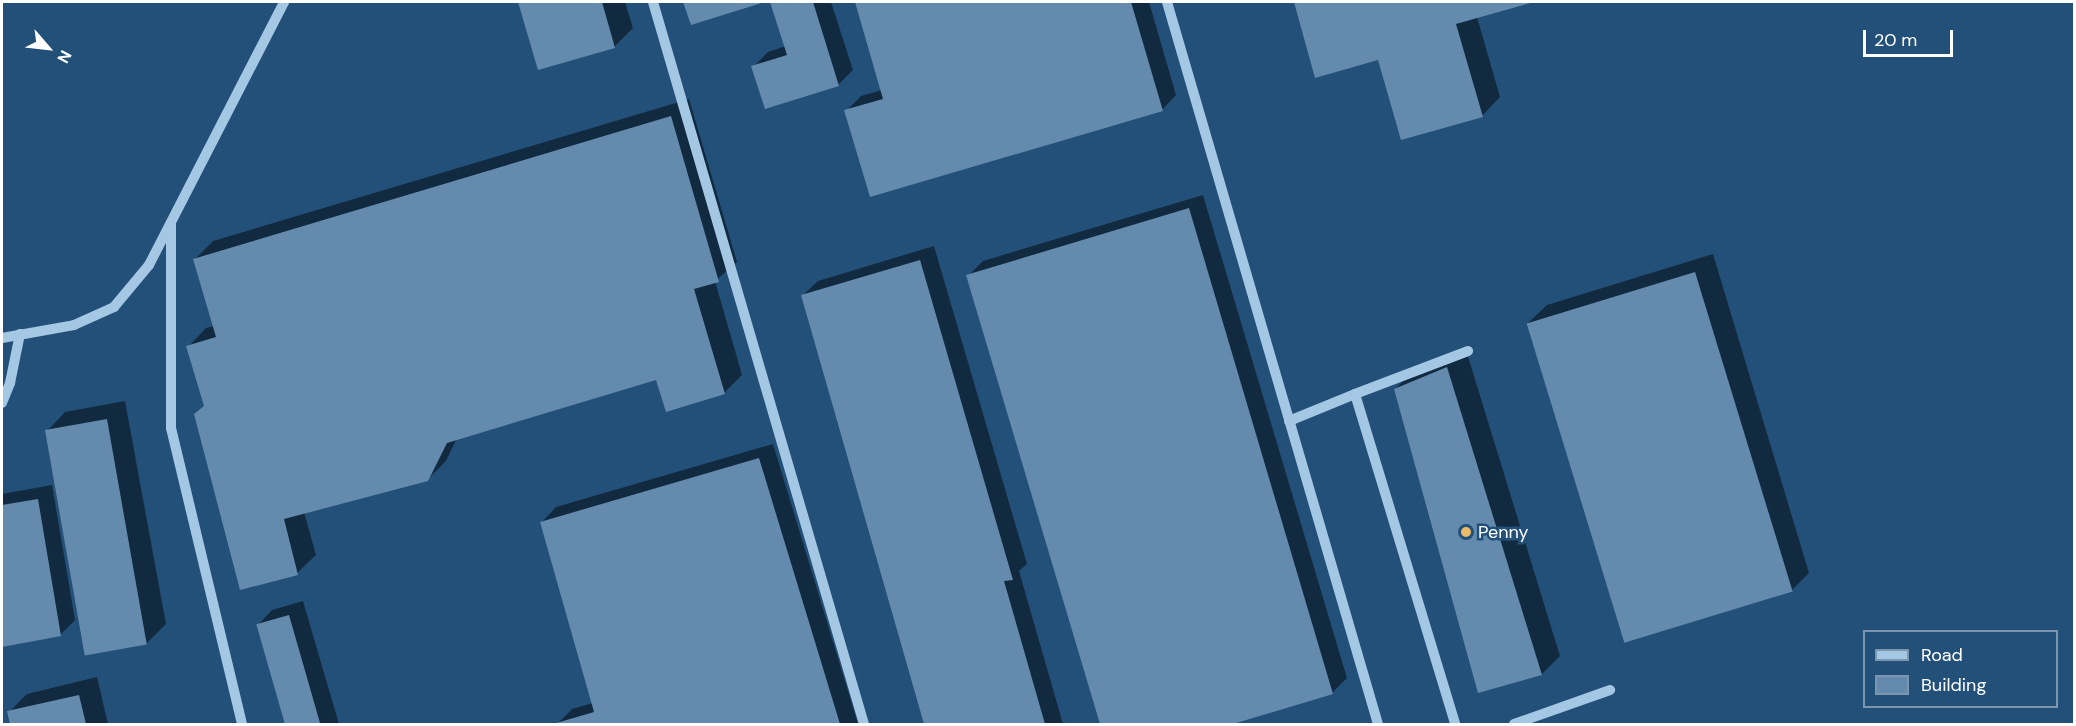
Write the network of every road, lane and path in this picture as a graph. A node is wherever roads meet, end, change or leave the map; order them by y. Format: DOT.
graph roads {
  1 [pos="284,2"];
  2 [pos="653,2"];
  3 [pos="1167,2"];
  4 [pos="171,223"];
  5 [pos="20,334"];
  6 [pos="2,338"];
  7 [pos="1468,351"];
  8 [pos="1355,394"];
  9 [pos="2,403"];
  10 [pos="1289,421"];
  11 [pos="1610,690"];
  12 [pos="242,724"];
  13 [pos="864,724"];
  14 [pos="1378,724"];
  15 [pos="1455,724"];
  16 [pos="1514,724"];
  1 -- 4 [label="street"];
  2 -- 13 [label="street"];
  3 -- 10 [label="street"];
  4 -- 5 [label="street"];
  4 -- 12 [label="street"];
  5 -- 6 [label="street"];
  5 -- 9 [label="street"];
  7 -- 8 [label="street"];
  8 -- 10 [label="street"];
  8 -- 15 [label="street"];
  10 -- 14 [label="street"];
  11 -- 16 [label="street"];
}
